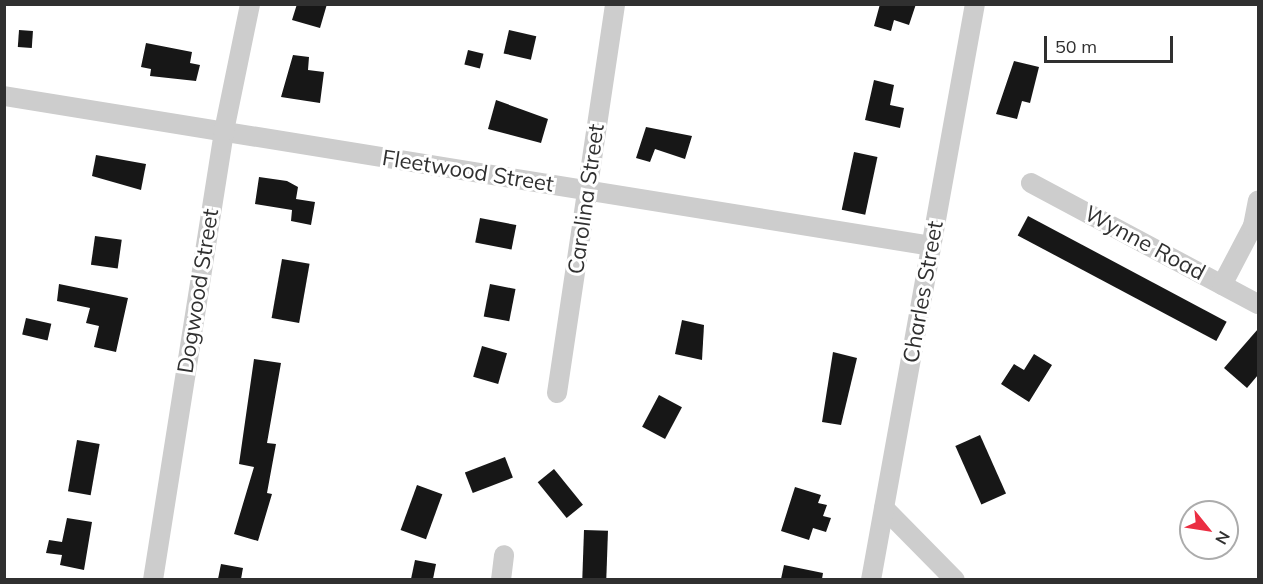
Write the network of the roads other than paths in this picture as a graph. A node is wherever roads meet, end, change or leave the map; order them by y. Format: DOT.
graph roads {
  1 [pos="250,4"];
  2 [pos="615,4"];
  3 [pos="975,4"];
  4 [pos="4,96"];
  5 [pos="224,131"];
  6 [pos="1031,183"];
  7 [pos="587,190"];
  8 [pos="1258,200"];
  9 [pos="932,246"];
  10 [pos="1222,285"];
  11 [pos="1258,304"];
  12 [pos="558,393"];
  13 [pos="884,508"];
  14 [pos="504,555"];
  15 [pos="153,579"];
  16 [pos="501,579"];
  17 [pos="871,579"];
  18 [pos="955,579"];
  1 -- 5 [label="street, Dogwood Street"];
  2 -- 7 [label="street, Carolina Street"];
  3 -- 9 [label="street, Charles Street"];
  4 -- 5 [label="street, Fleetwood Street"];
  5 -- 7 [label="street, Fleetwood Street"];
  5 -- 15 [label="street, Dogwood Street"];
  6 -- 10 [label="street, Wynne Road"];
  7 -- 9 [label="street, Fleetwood Street"];
  7 -- 12 [label="street, Carolina Street"];
  8 -- 10 [label="street"];
  9 -- 13 [label="street, Charles Street"];
  10 -- 11 [label="street, Wynne Road"];
  13 -- 17 [label="street, Charles Street"];
  13 -- 18 [label="street"];
  14 -- 16 [label="street"];
}
